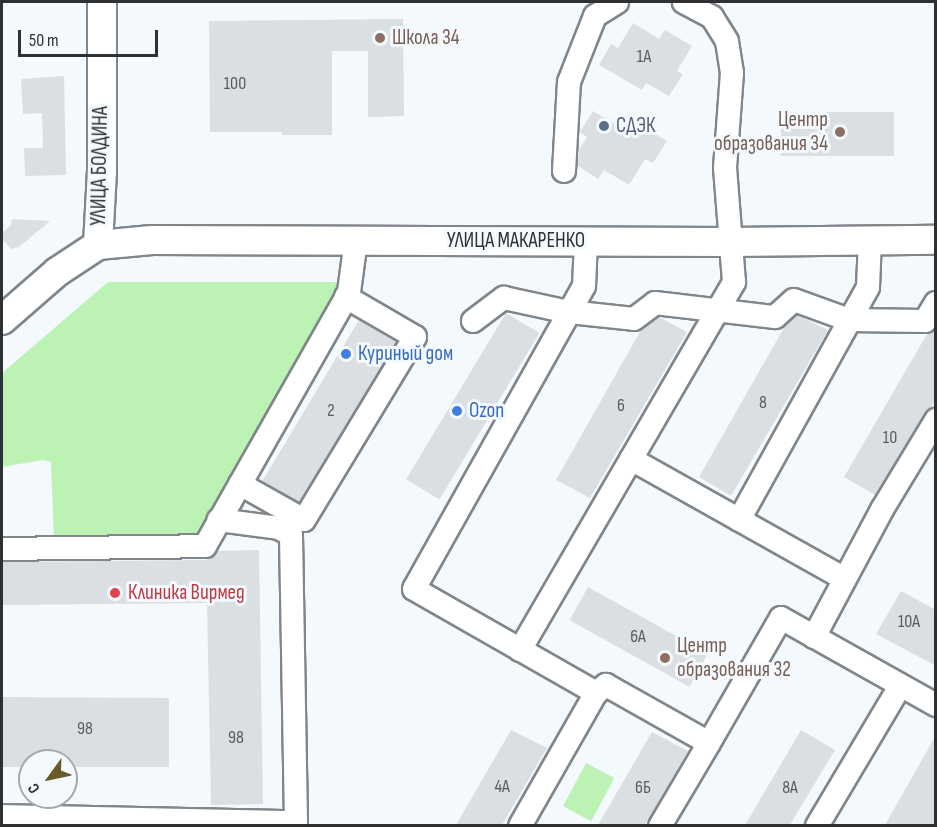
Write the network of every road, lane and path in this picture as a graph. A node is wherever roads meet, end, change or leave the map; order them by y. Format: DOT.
graph roads {
  1 [pos="102,2"];
  2 [pos="616,2"];
  3 [pos="684,2"];
  4 [pos="564,171"];
  5 [pos="356,240"];
  6 [pos="870,240"];
  7 [pos="936,240"];
  8 [pos="586,241"];
  9 [pos="729,242"];
  10 [pos="98,245"];
  11 [pos="346,297"];
  12 [pos="936,303"];
  13 [pos="717,311"];
  14 [pos="569,312"];
  15 [pos="2,320"];
  16 [pos="849,320"];
  17 [pos="473,321"];
  18 [pos="936,420"];
  19 [pos="631,459"];
  20 [pos="240,484"];
  21 [pos="219,520"];
  22 [pos="739,520"];
  23 [pos="2,549"];
  24 [pos="845,579"];
  25 [pos="814,637"];
  26 [pos="520,650"];
  27 [pos="900,686"];
  28 [pos="596,693"];
  29 [pos="936,705"];
  30 [pos="709,743"];
  31 [pos="2,816"];
  32 [pos="296,824"];
  33 [pos="520,825"];
  34 [pos="660,825"];
  35 [pos="817,825"];
  1 -- 10 [label="main road, УЛИЦА БОЛДИНА"];
  2 -- 4 [label="lane"];
  3 -- 9 [label="lane"];
  5 -- 8 [label="main road, УЛИЦА МАКАРЕНКО"];
  5 -- 10 [label="main road, УЛИЦА МАКАРЕНКО"];
  5 -- 11 [label="lane"];
  6 -- 7 [label="main road, УЛИЦА МАКАРЕНКО"];
  6 -- 9 [label="main road, УЛИЦА МАКАРЕНКО"];
  6 -- 16 [label="lane"];
  8 -- 9 [label="main road, УЛИЦА МАКАРЕНКО"];
  8 -- 14 [label="lane"];
  9 -- 13 [label="lane"];
  10 -- 15 [label="main road, УЛИЦА БОЛДИНА"];
  11 -- 20 [label="lane"];
  11 -- 20 [label="lane"];
  12 -- 16 [label="lane"];
  13 -- 14 [label="lane"];
  13 -- 16 [label="lane"];
  13 -- 19 [label="lane"];
  14 -- 17 [label="lane"];
  14 -- 26 [label="lane"];
  16 -- 22 [label="lane"];
  18 -- 24 [label="lane"];
  19 -- 22 [label="lane"];
  19 -- 26 [label="lane"];
  20 -- 21 [label="lane"];
  21 -- 23 [label="lane"];
  21 -- 32 [label="lane"];
  22 -- 24 [label="lane"];
  24 -- 25 [label="lane"];
  25 -- 27 [label="lane"];
  25 -- 30 [label="lane"];
  26 -- 28 [label="lane"];
  27 -- 29 [label="lane"];
  27 -- 35 [label="lane"];
  28 -- 30 [label="lane"];
  28 -- 33 [label="lane"];
  30 -- 34 [label="lane"];
  31 -- 32 [label="lane"];
}
